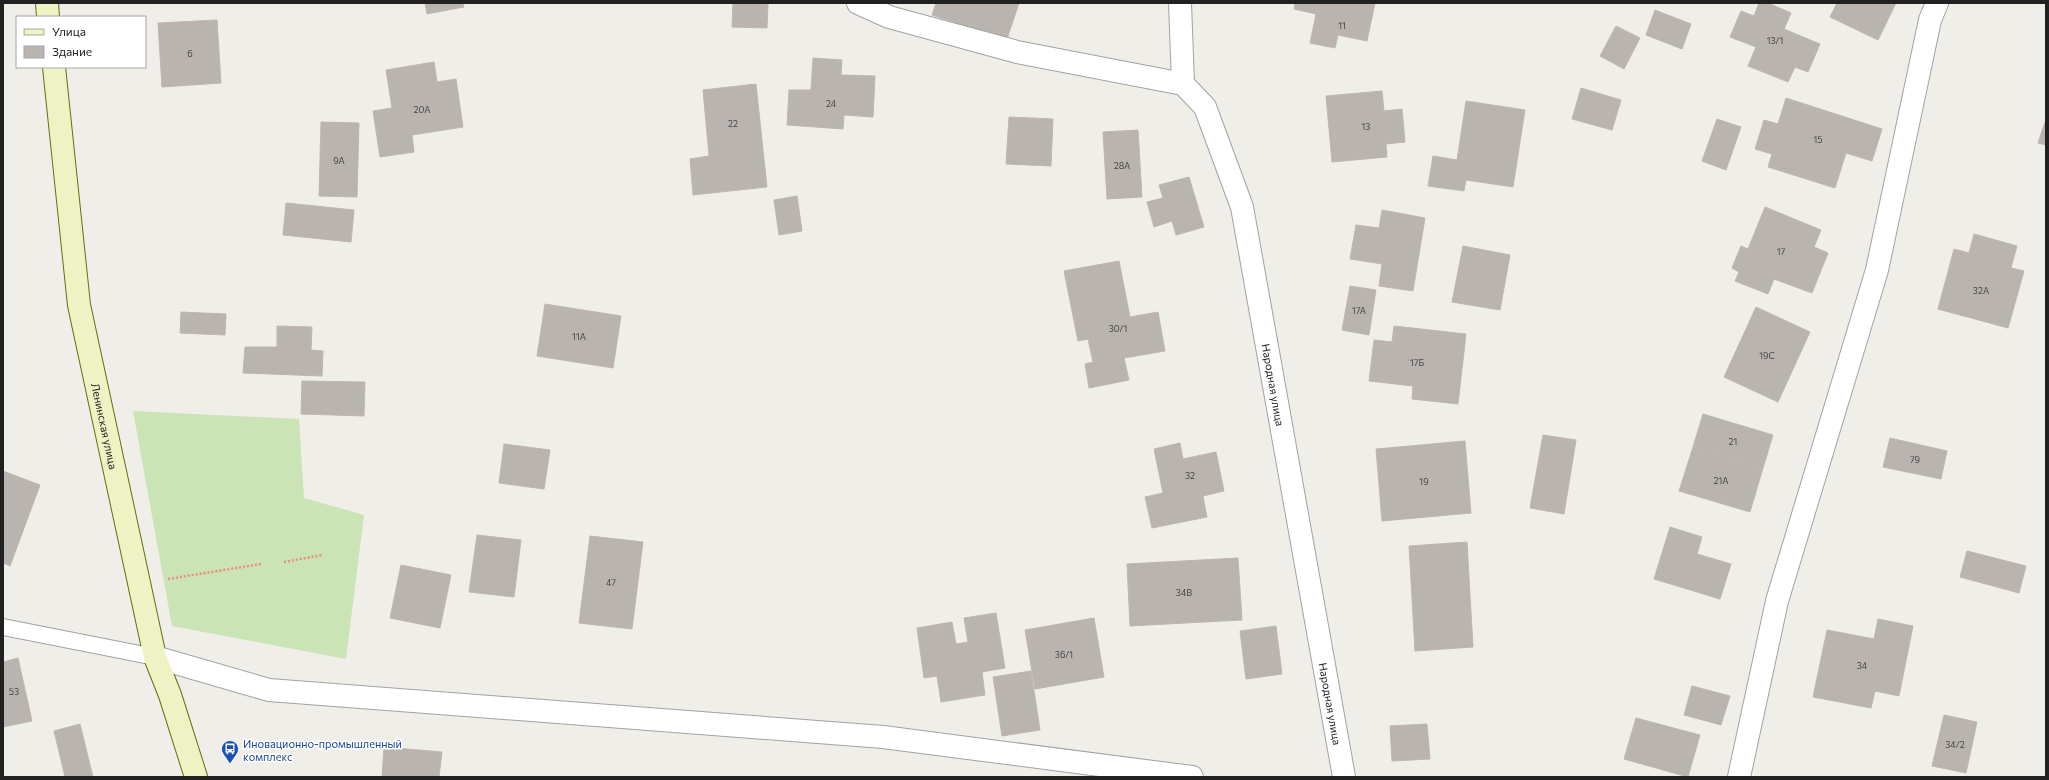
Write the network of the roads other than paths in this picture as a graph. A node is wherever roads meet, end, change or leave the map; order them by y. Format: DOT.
graph roads {
  1 [pos="47,3"];
  2 [pos="858,3"];
  3 [pos="1180,3"];
  4 [pos="1937,3"];
  5 [pos="48,16"];
  6 [pos="54,68"];
  7 [pos="1183,84"];
  8 [pos="3,627"];
  9 [pos="155,658"];
  10 [pos="196,777"];
  11 [pos="1192,777"];
  12 [pos="1344,777"];
  13 [pos="1738,777"];
  1 -- 5 [label="street"];
  2 -- 7 [label="street"];
  3 -- 7 [label="street"];
  4 -- 13 [label="street"];
  6 -- 9 [label="street, Ленинская улица"];
  7 -- 12 [label="street, Народная улица"];
  8 -- 9 [label="lane"];
  9 -- 10 [label="street, Ленинская улица"];
  9 -- 11 [label="street"];
}
